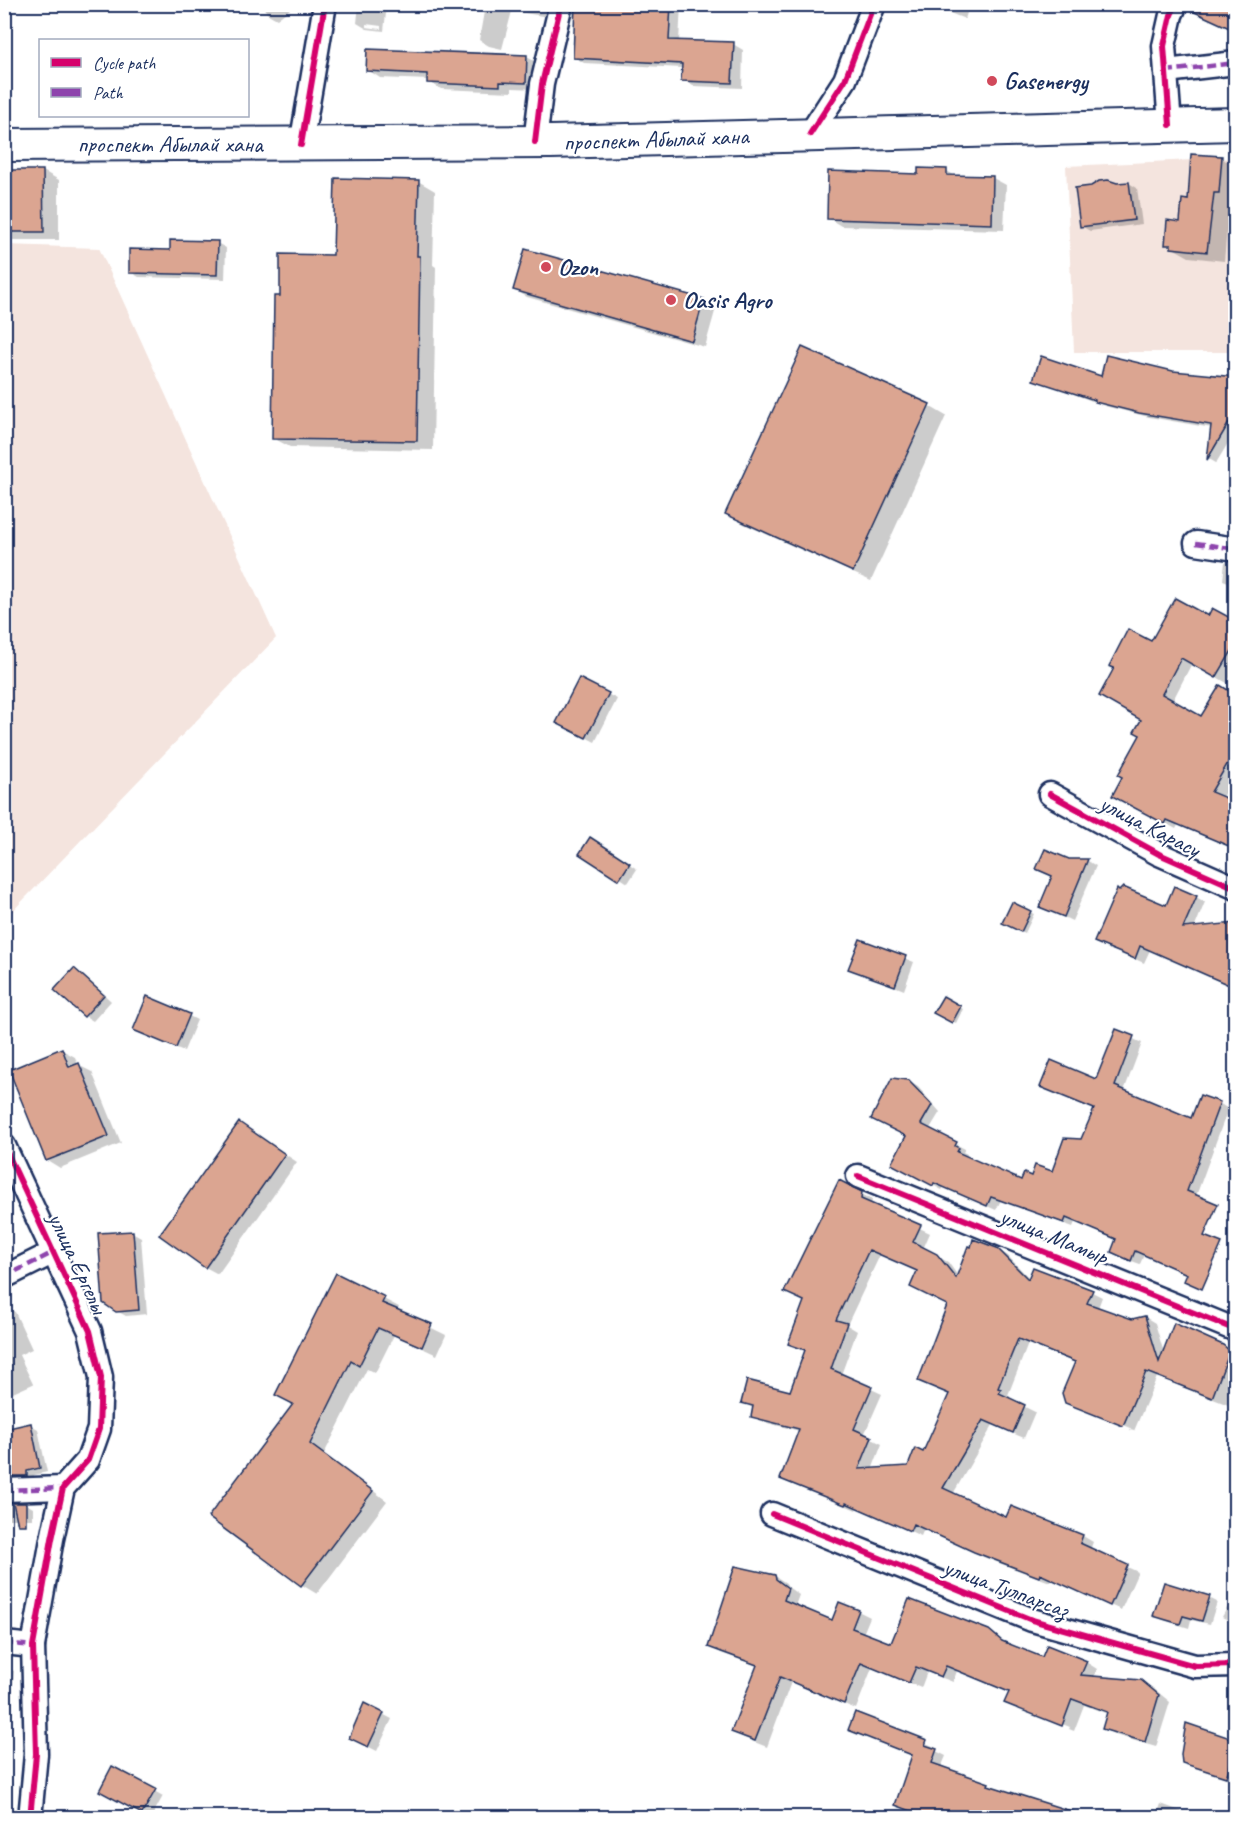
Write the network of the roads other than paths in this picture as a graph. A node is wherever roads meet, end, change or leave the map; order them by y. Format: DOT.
graph roads {
  1 [pos="325,4"];
  2 [pos="561,4"];
  3 [pos="874,4"];
  4 [pos="1176,4"];
  5 [pos="1236,63"];
  6 [pos="1166,71"];
  7 [pos="1236,124"];
  8 [pos="1170,125"];
  9 [pos="810,134"];
  10 [pos="535,142"];
  11 [pos="301,144"];
  12 [pos="4,145"];
  13 [pos="1196,543"];
  14 [pos="1236,549"];
  15 [pos="1050,794"];
  16 [pos="1236,888"];
  17 [pos="4,1146"];
  18 [pos="858,1176"];
  19 [pos="54,1252"];
  20 [pos="4,1277"];
  21 [pos="1236,1330"];
  22 [pos="63,1488"];
  23 [pos="4,1490"];
  24 [pos="772,1514"];
  25 [pos="4,1643"];
  26 [pos="33,1646"];
  27 [pos="1236,1665"];
  28 [pos="30,1818"];
  1 -- 11 [label="street"];
  2 -- 10 [label="street"];
  3 -- 9 [label="street"];
  4 -- 6 [label="street"];
  5 -- 6 [label="street"];
  6 -- 8 [label="street"];
  7 -- 8 [label="main road, проспект Абылай хана"];
  8 -- 9 [label="main road, проспект Абылай хана"];
  9 -- 10 [label="main road, проспект Абылай хана"];
  10 -- 11 [label="main road, проспект Абылай хана"];
  11 -- 12 [label="main road, проспект Абылай хана"];
  13 -- 14 [label="street"];
  15 -- 16 [label="street, улица Карасу"];
  17 -- 19 [label="street, улица Ергелы"];
  18 -- 21 [label="street, улица Мамыр"];
  19 -- 20 [label="street"];
  19 -- 22 [label="street, улица Ергелы"];
  22 -- 23 [label="street"];
  22 -- 26 [label="street, улица Ергелы"];
  24 -- 27 [label="street, улица Тулпарсаз"];
  25 -- 26 [label="street"];
  26 -- 28 [label="street, улица Ергелы"];
}
